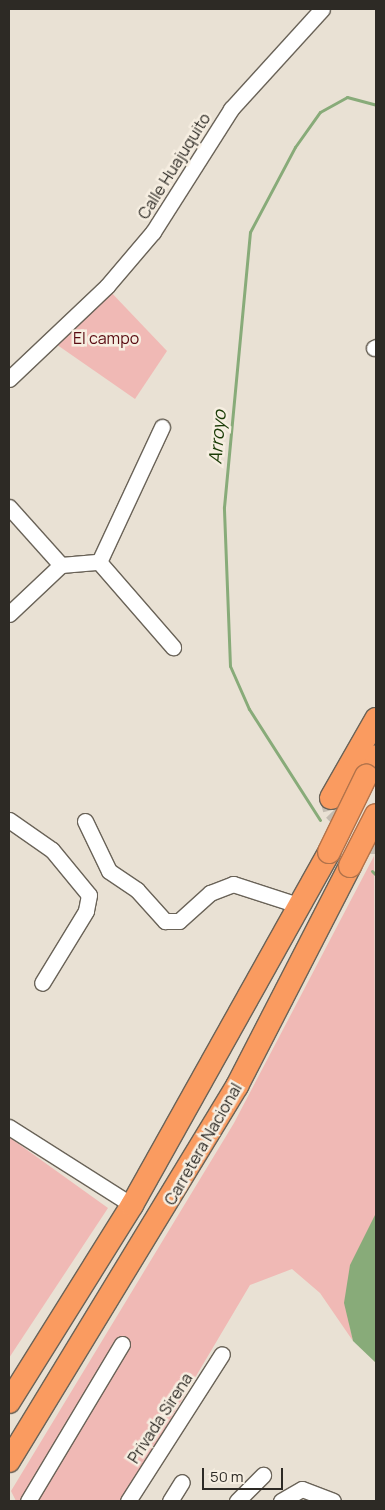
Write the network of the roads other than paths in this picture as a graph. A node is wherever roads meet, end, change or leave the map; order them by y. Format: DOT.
graph roads {
  1 [pos="322,9"];
  2 [pos="9,379"];
  3 [pos="162,427"];
  4 [pos="9,507"];
  5 [pos="99,562"];
  6 [pos="61,565"];
  7 [pos="9,614"];
  8 [pos="173,647"];
  9 [pos="376,719"];
  10 [pos="376,756"];
  11 [pos="331,798"];
  12 [pos="376,816"];
  13 [pos="9,820"];
  14 [pos="85,821"];
  15 [pos="301,906"];
  16 [pos="42,983"];
  17 [pos="9,1126"];
  18 [pos="132,1204"];
  19 [pos="122,1344"];
  20 [pos="222,1354"];
  21 [pos="9,1402"];
  22 [pos="9,1461"];
  23 [pos="262,1475"];
  24 [pos="182,1482"];
  25 [pos="28,1501"];
  26 [pos="128,1501"];
  27 [pos="170,1501"];
  28 [pos="237,1501"];
  29 [pos="281,1501"];
  30 [pos="332,1501"];
  1 -- 2 [label="street, Calle Huajuquito"];
  3 -- 5 [label="street"];
  4 -- 6 [label="street"];
  5 -- 6 [label="street"];
  5 -- 8 [label="street"];
  6 -- 7 [label="street"];
  9 -- 11 [label="highway"];
  10 -- 15 [label="highway, Carretera Nacional, bridge"];
  12 -- 22 [label="highway, Carretera Nacional, bridge"];
  13 -- 16 [label="street"];
  14 -- 15 [label="street"];
  15 -- 18 [label="highway, Carretera Nacional"];
  17 -- 18 [label="street"];
  18 -- 21 [label="highway, Carretera Nacional"];
  19 -- 25 [label="street"];
  20 -- 26 [label="street, Privada Sirena"];
  23 -- 28 [label="street"];
  24 -- 27 [label="street"];
  29 -- 30 [label="street"];
}
